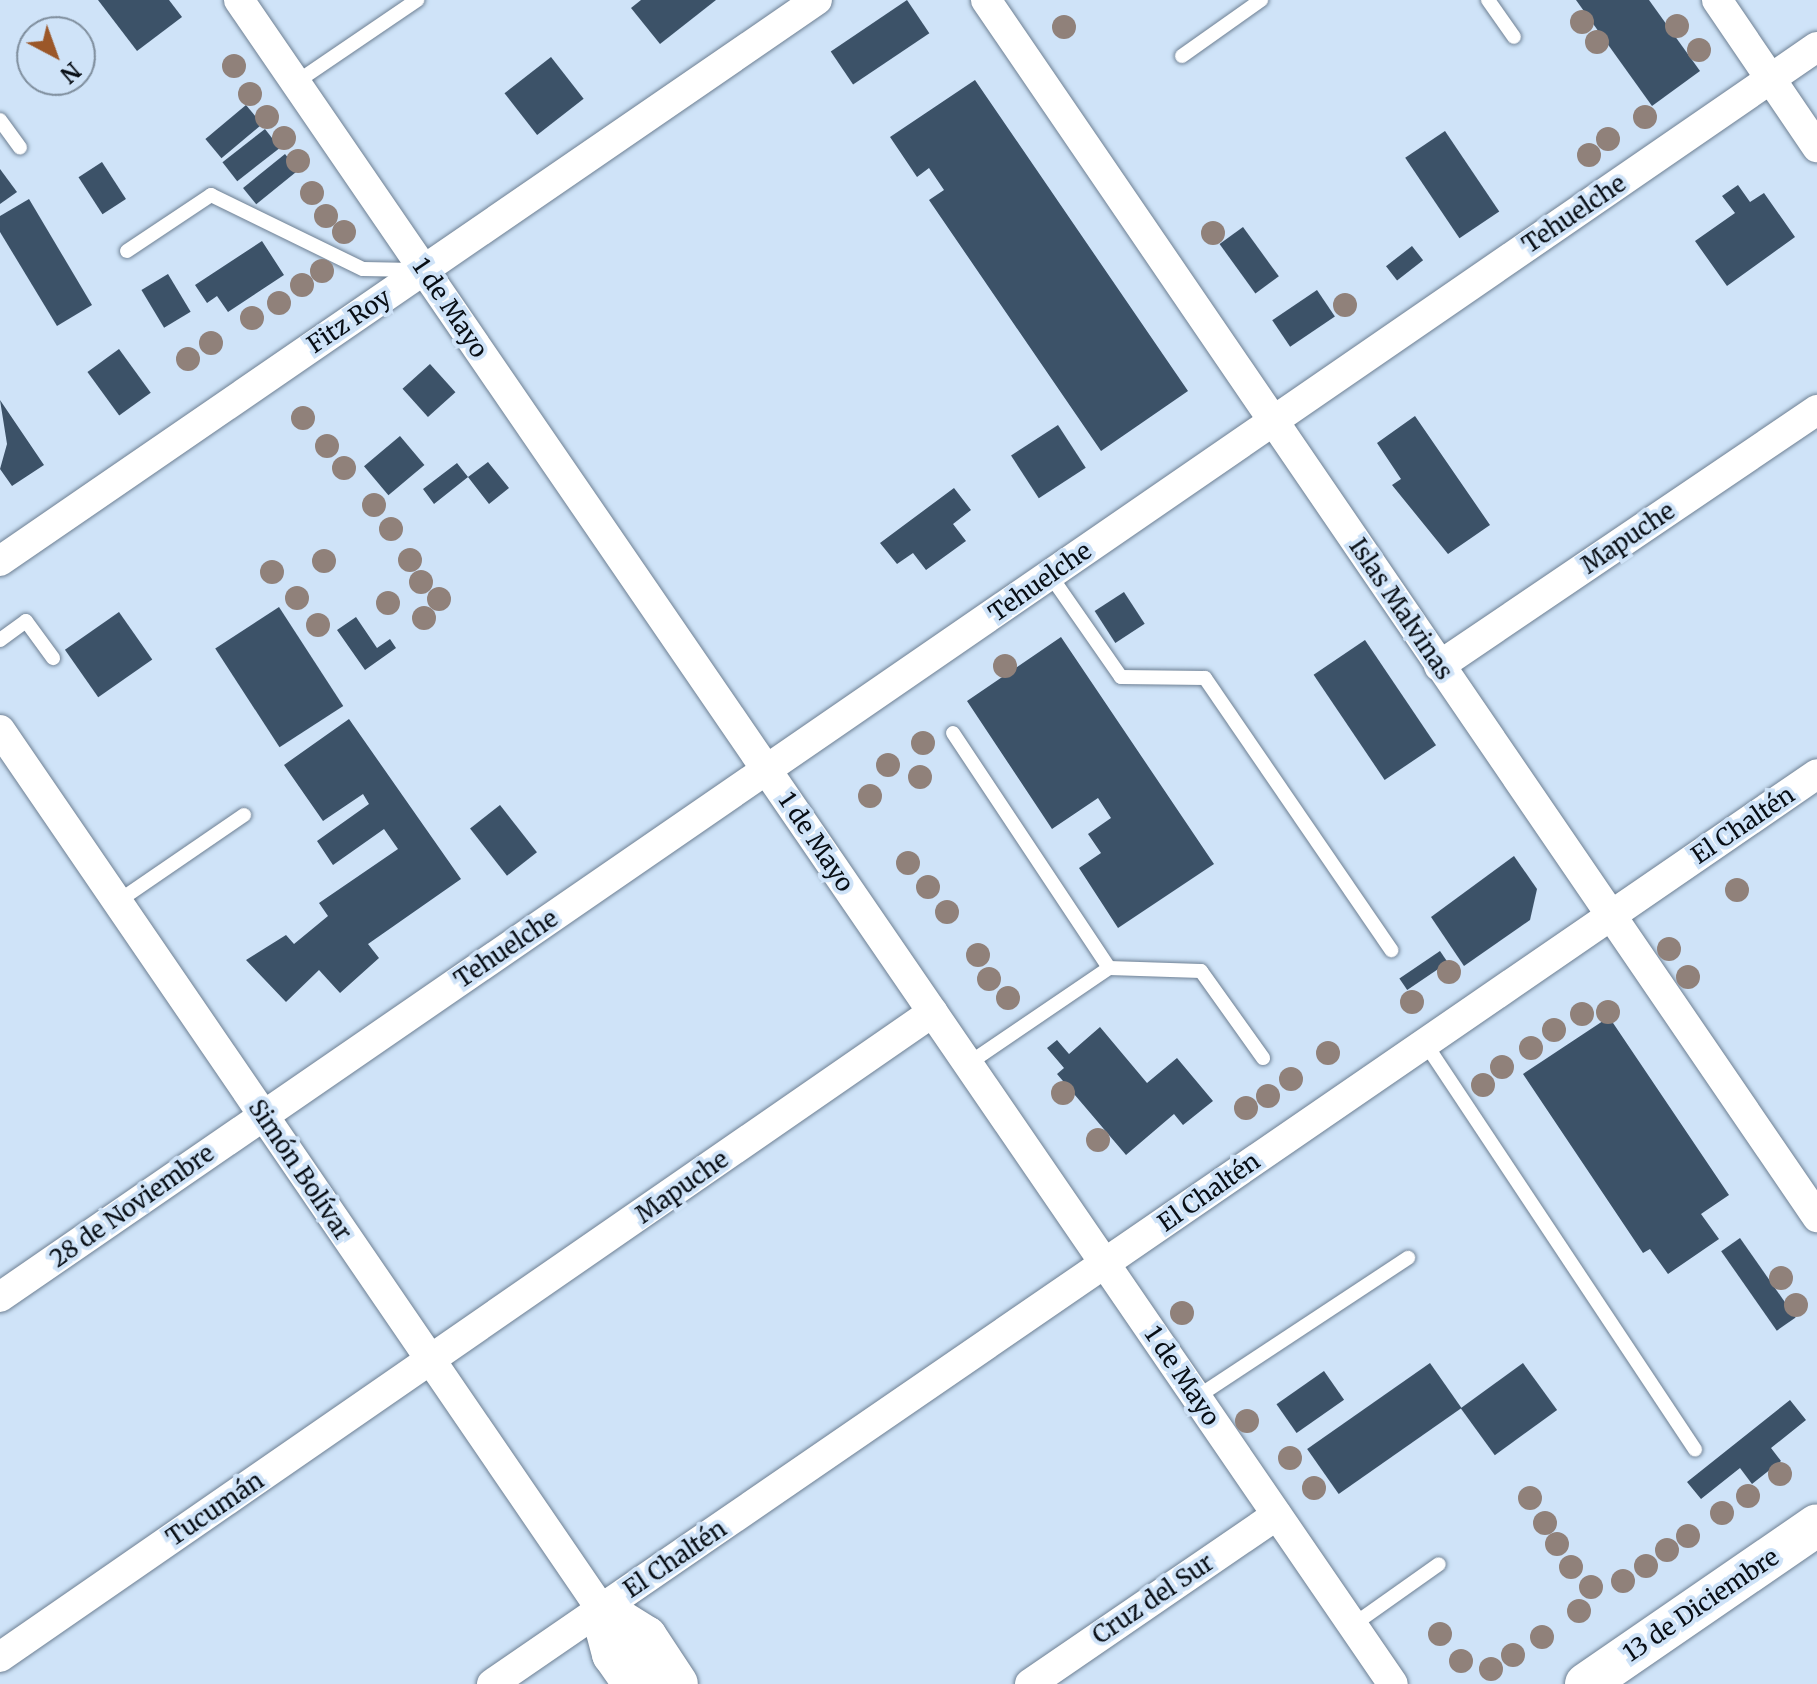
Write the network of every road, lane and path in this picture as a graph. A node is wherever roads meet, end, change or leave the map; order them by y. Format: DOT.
graph roads {
  1 [pos="239,0"];
  2 [pos="417,0"];
  3 [pos="817,0"];
  4 [pos="986,0"];
  5 [pos="1261,0"];
  6 [pos="1488,0"];
  7 [pos="1717,0"];
  8 [pos="1514,37"];
  9 [pos="1817,47"];
  10 [pos="1182,56"];
  11 [pos="1771,79"];
  12 [pos="295,83"];
  13 [pos="0,120"];
  14 [pos="1817,147"];
  15 [pos="20,148"];
  16 [pos="127,251"];
  17 [pos="424,270"];
  18 [pos="1817,410"];
  19 [pos="1273,421"];
  20 [pos="0,561"];
  21 [pos="1050,575"];
  22 [pos="0,640"];
  23 [pos="53,658"];
  24 [pos="1439,666"];
  25 [pos="0,730"];
  26 [pos="953,733"];
  27 [pos="766,770"];
  28 [pos="1817,774"];
  29 [pos="244,815"];
  30 [pos="117,902"];
  31 [pos="1611,915"];
  32 [pos="1391,950"];
  33 [pos="1109,968"];
  34 [pos="933,1012"];
  35 [pos="1425,1043"];
  36 [pos="1263,1058"];
  37 [pos="968,1064"];
  38 [pos="263,1116"];
  39 [pos="1817,1217"];
  40 [pos="1408,1258"];
  41 [pos="1105,1263"];
  42 [pos="0,1297"];
  43 [pos="431,1362"];
  44 [pos="1197,1397"];
  45 [pos="1695,1449"];
  46 [pos="1277,1515"];
  47 [pos="1817,1525"];
  48 [pos="1439,1564"];
  49 [pos="601,1609"];
  50 [pos="1353,1625"];
  51 [pos="0,1657"];
  52 [pos="492,1684"];
  53 [pos="634,1684"];
  54 [pos="677,1684"];
  55 [pos="1030,1684"];
  56 [pos="1393,1684"];
  57 [pos="1586,1684"];
  1 -- 12 [label="street, 1 de Mayo"];
  2 -- 12 [label="lane"];
  3 -- 17 [label="street, Fitz Roy"];
  4 -- 19 [label="street, Islas Malvinas"];
  5 -- 10 [label="lane"];
  6 -- 8 [label="lane"];
  7 -- 11 [label="street"];
  9 -- 11 [label="street, Tehuelche"];
  11 -- 14 [label="street"];
  11 -- 19 [label="street, Tehuelche"];
  12 -- 17 [label="street, 1 de Mayo"];
  13 -- 15 [label="lane"];
  16 -- 17 [label="lane"];
  17 -- 20 [label="street, Fitz Roy"];
  17 -- 27 [label="street, 1 de Mayo"];
  18 -- 24 [label="street, Mapuche"];
  19 -- 21 [label="street, Tehuelche"];
  19 -- 24 [label="street, Islas Malvinas"];
  21 -- 27 [label="street, Tehuelche"];
  21 -- 32 [label="lane"];
  22 -- 23 [label="lane"];
  24 -- 31 [label="street, Islas Malvinas"];
  25 -- 30 [label="street, Simón Bolívar"];
  26 -- 33 [label="lane"];
  27 -- 34 [label="street, 1 de Mayo"];
  27 -- 38 [label="street, Tehuelche"];
  28 -- 31 [label="street, El Chaltén"];
  29 -- 30 [label="lane"];
  30 -- 38 [label="street, Simón Bolívar"];
  31 -- 35 [label="street, El Chaltén"];
  31 -- 39 [label="street, Islas Malvinas"];
  33 -- 36 [label="lane"];
  33 -- 37 [label="lane"];
  34 -- 37 [label="street, 1 de Mayo"];
  34 -- 43 [label="street, Mapuche"];
  35 -- 41 [label="street, El Chaltén"];
  35 -- 45 [label="lane"];
  37 -- 41 [label="street, 1 de Mayo"];
  38 -- 42 [label="street, 28 de Noviembre"];
  38 -- 43 [label="street, Simón Bolívar"];
  40 -- 44 [label="lane"];
  41 -- 44 [label="street, 1 de Mayo"];
  41 -- 49 [label="street, El Chaltén"];
  43 -- 49 [label="street, Simón Bolívar"];
  43 -- 51 [label="street, Tucumán"];
  44 -- 46 [label="street, 1 de Mayo"];
  46 -- 50 [label="street, 1 de Mayo"];
  46 -- 55 [label="street, Cruz del Sur"];
  47 -- 57 [label="street, 13 de Diciembre"];
  48 -- 50 [label="lane"];
  49 -- 52 [label="street, El Chaltén"];
  49 -- 53 [label="street"];
  49 -- 54 [label="street"];
  50 -- 56 [label="street, 1 de Mayo"];
}
